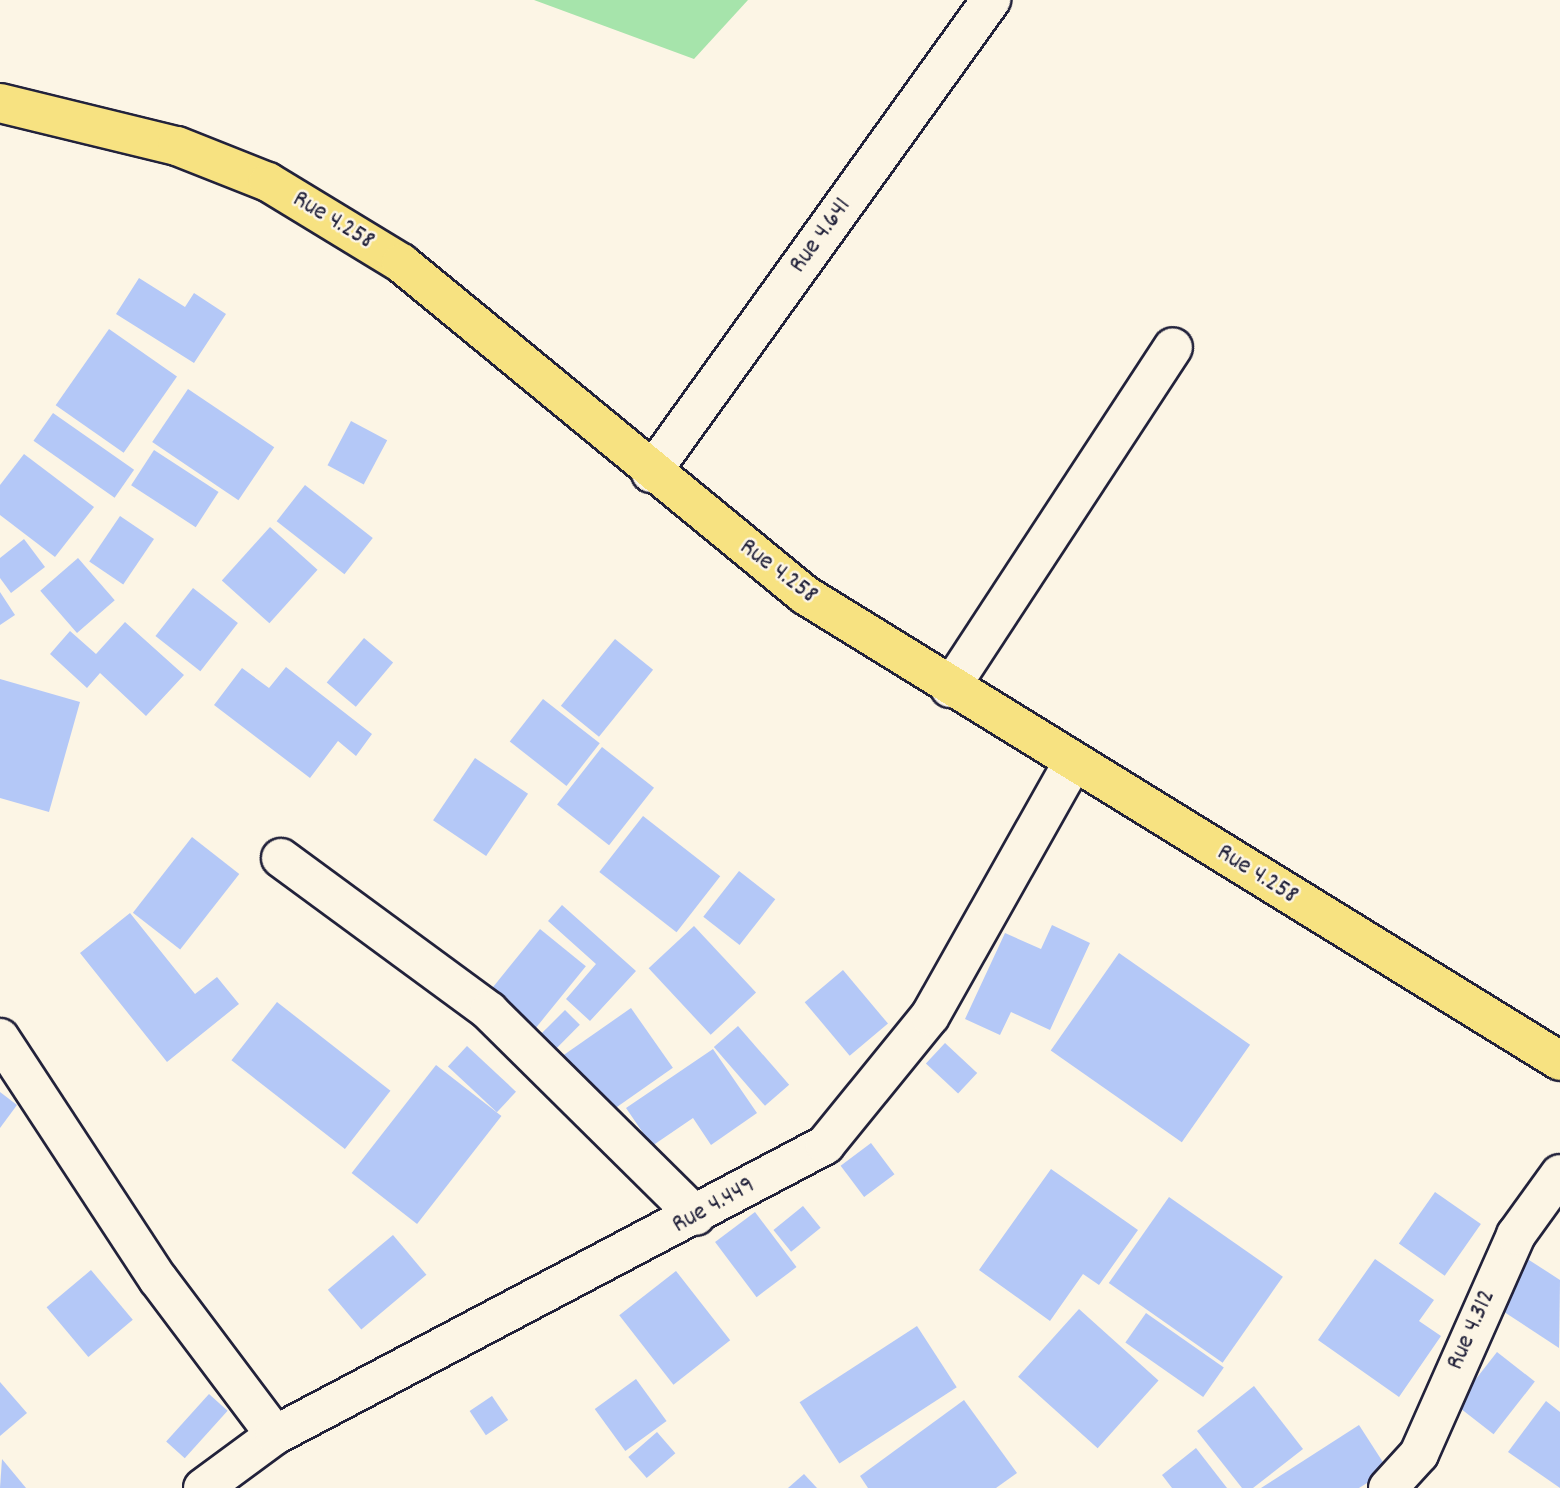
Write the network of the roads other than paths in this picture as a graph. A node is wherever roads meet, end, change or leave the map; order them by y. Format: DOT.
graph roads {
  1 [pos="991,0"];
  2 [pos="0,103"];
  3 [pos="1173,347"];
  4 [pos="651,473"];
  5 [pos="950,688"];
  6 [pos="1073,762"];
  7 [pos="281,858"];
  8 [pos="0,1038"];
  9 [pos="1560,1062"];
  10 [pos="1560,1174"];
  11 [pos="696,1216"];
  12 [pos="275,1435"];
  13 [pos="203,1488"];
  14 [pos="1388,1488"];
  1 -- 4 [label="street, Rue 4.641"];
  2 -- 4 [label="highway, Rue 4.258"];
  3 -- 5 [label="street"];
  4 -- 5 [label="highway, Rue 4.258"];
  5 -- 6 [label="highway, Rue 4.258"];
  6 -- 9 [label="highway, Rue 4.258"];
  6 -- 11 [label="street, Rue 4.449"];
  7 -- 11 [label="street"];
  8 -- 12 [label="street"];
  10 -- 14 [label="street, Rue 4.312"];
  11 -- 12 [label="street, Rue 4.449"];
  12 -- 13 [label="street, Rue 4.449"];
}
